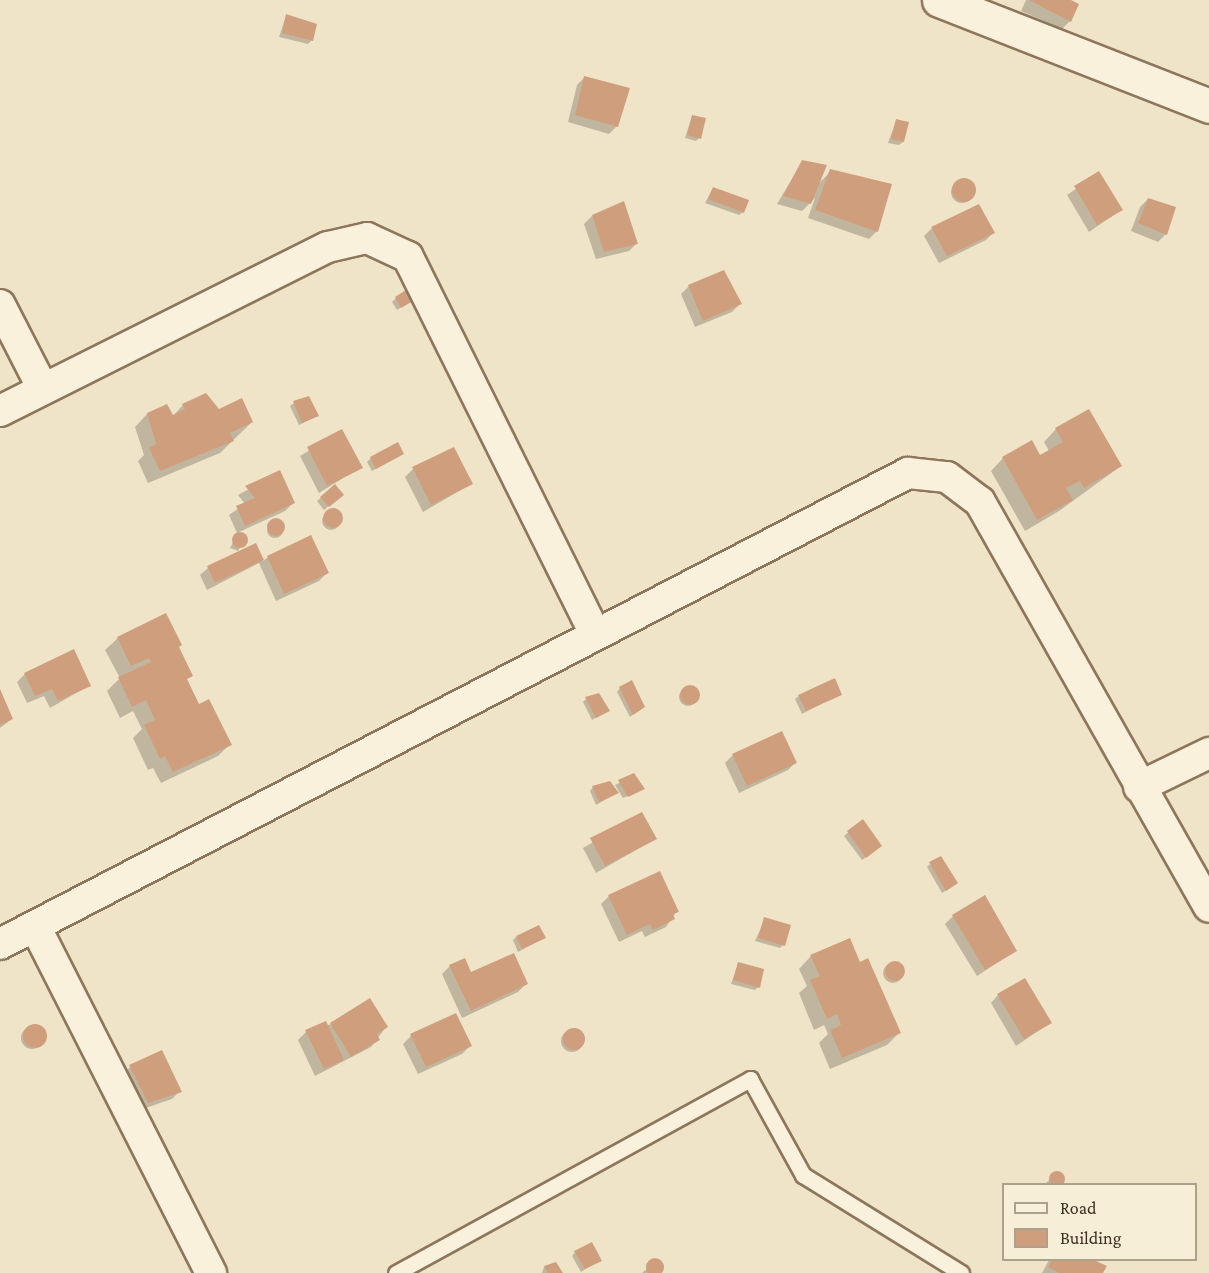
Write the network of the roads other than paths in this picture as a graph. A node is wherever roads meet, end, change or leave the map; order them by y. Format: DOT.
graph roads {
  1 [pos="939,0"];
  2 [pos="1209,106"];
  3 [pos="0,305"];
  4 [pos="43,389"];
  5 [pos="0,411"];
  6 [pos="596,634"];
  7 [pos="1209,753"];
  8 [pos="1139,787"];
  9 [pos="1209,907"];
  10 [pos="36,928"];
  11 [pos="0,944"];
  12 [pos="211,1273"];
  13 [pos="396,1273"];
  14 [pos="961,1273"];
  1 -- 2 [label="street"];
  3 -- 4 [label="street"];
  4 -- 5 [label="street"];
  4 -- 6 [label="street"];
  6 -- 8 [label="street"];
  6 -- 10 [label="street"];
  7 -- 8 [label="street"];
  8 -- 9 [label="street"];
  10 -- 11 [label="street"];
  10 -- 12 [label="street"];
  13 -- 14 [label="lane"];
}
